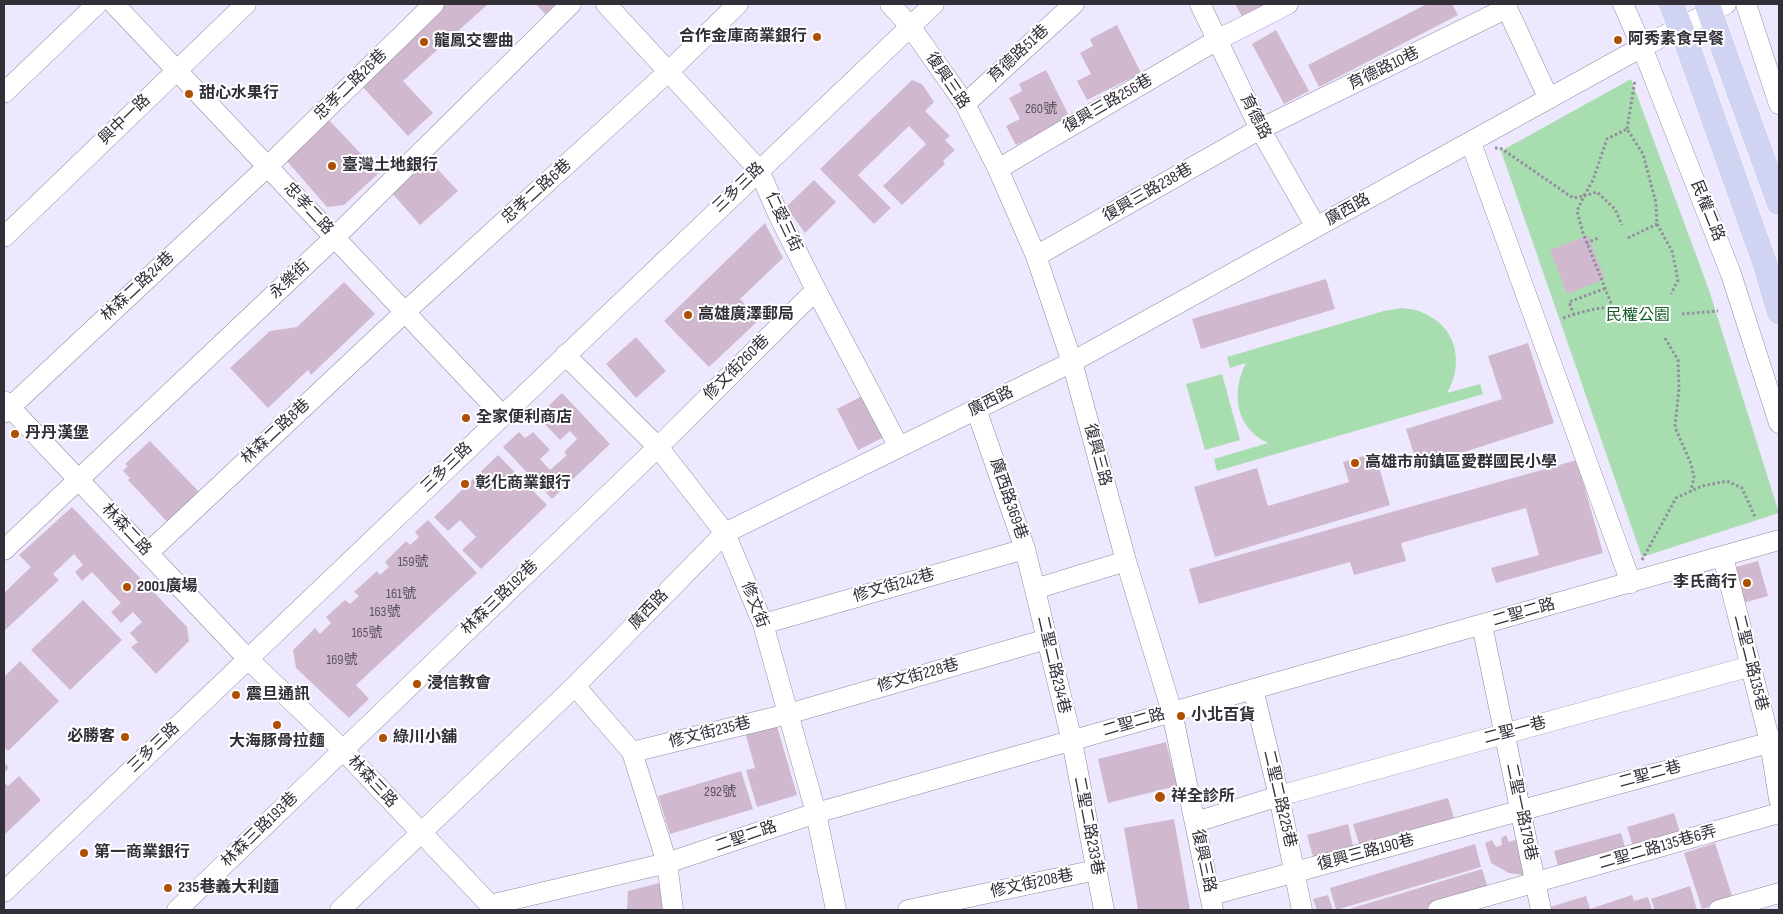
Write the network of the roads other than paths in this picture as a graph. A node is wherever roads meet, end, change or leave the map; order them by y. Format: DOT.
graph roads {
  1 [pos="98,4"];
  2 [pos="114,4"];
  3 [pos="246,4"];
  4 [pos="434,4"];
  5 [pos="571,4"];
  6 [pos="606,4"];
  7 [pos="738,4"];
  8 [pos="890,4"];
  9 [pos="934,4"];
  10 [pos="1074,4"];
  11 [pos="1200,4"];
  12 [pos="1288,4"];
  13 [pos="1623,4"];
  14 [pos="1671,4"];
  15 [pos="1746,4"];
  16 [pos="1506,6"];
  17 [pos="1714,6"];
  18 [pos="910,26"];
  19 [pos="1681,28"];
  20 [pos="1217,40"];
  21 [pos="1642,47"];
  22 [pos="177,70"];
  23 [pos="669,71"];
  24 [pos="4,93"];
  25 [pos="1549,99"];
  26 [pos="965,104"];
  27 [pos="1779,104"];
  28 [pos="1260,130"];
  29 [pos="1470,143"];
  30 [pos="268,166"];
  31 [pos="998,169"];
  32 [pos="758,170"];
  33 [pos="1779,203"];
  34 [pos="1316,227"];
  35 [pos="4,237"];
  36 [pos="335,237"];
  37 [pos="1036,256"];
  38 [pos="816,290"];
  39 [pos="405,312"];
  40 [pos="1779,312"];
  41 [pos="565,355"];
  42 [pos="1072,362"];
  43 [pos="6,407"];
  44 [pos="976,409"];
  45 [pos="502,415"];
  46 [pos="1779,423"];
  47 [pos="658,446"];
  48 [pos="899,447"];
  49 [pos="77,479"];
  50 [pos="725,533"];
  51 [pos="1779,540"];
  52 [pos="1025,549"];
  53 [pos="4,550"];
  54 [pos="148,553"];
  55 [pos="1723,557"];
  56 [pos="1126,561"];
  57 [pos="1631,583"];
  58 [pos="1035,589"];
  59 [pos="762,624"];
  60 [pos="1482,625"];
  61 [pos="1047,639"];
  62 [pos="248,659"];
  63 [pos="1751,666"];
  64 [pos="575,686"];
  65 [pos="1253,689"];
  66 [pos="1172,712"];
  67 [pos="788,714"];
  68 [pos="1505,734"];
  69 [pos="1072,741"];
  70 [pos="1775,741"];
  71 [pos="343,750"];
  72 [pos="632,752"];
  73 [pos="1279,796"];
  74 [pos="1779,799"];
  75 [pos="1521,811"];
  76 [pos="816,813"];
  77 [pos="1779,813"];
  78 [pos="1196,822"];
  79 [pos="421,834"];
  80 [pos="667,863"];
  81 [pos="1096,870"];
  82 [pos="1295,872"];
  83 [pos="1536,882"];
  84 [pos="4,892"];
  85 [pos="1779,893"];
  86 [pos="1212,903"];
  87 [pos="490,908"];
  88 [pos="177,910"];
  89 [pos="340,910"];
  90 [pos="673,910"];
  91 [pos="836,910"];
  92 [pos="908,910"];
  93 [pos="1104,910"];
  94 [pos="1302,910"];
  95 [pos="1438,910"];
  96 [pos="1541,910"];
  97 [pos="1719,910"];
  1 -- 24 [label="street"];
  2 -- 22 [label="street, 忠孝二路"];
  3 -- 22 [label="street, 興中一路"];
  4 -- 30 [label="street, 忠孝二路26巷"];
  5 -- 36 [label="street, 永樂街"];
  6 -- 23 [label="street, 仁愛三街"];
  7 -- 23 [label="street, 忠孝二路6巷"];
  8 -- 18 [label="street, 復興三路"];
  9 -- 18 [label="street, 三多三路"];
  10 -- 26 [label="street, 育德路51巷"];
  11 -- 20 [label="street, 育德路"];
  12 -- 20 [label="street, 復興三路256巷"];
  13 -- 21 [label="street, 民權二路"];
  14 -- 19 [label="main road"];
  15 -- 27 [label="street"];
  16 -- 25 [label="street"];
  16 -- 28 [label="street, 育德路10巷"];
  17 -- 19 [label="street, 廣西路"];
  17 -- 33 [label="main road"];
  18 -- 26 [label="street, 復興三路"];
  18 -- 32 [label="street, 三多三路"];
  19 -- 21 [label="street, 廣西路"];
  19 -- 40 [label="main road"];
  20 -- 28 [label="street, 育德路"];
  20 -- 31 [label="street, 復興三路256巷"];
  21 -- 25 [label="street, 廣西路"];
  21 -- 46 [label="street, 民權二路"];
  22 -- 30 [label="street, 忠孝二路"];
  22 -- 35 [label="street, 興中一路"];
  23 -- 32 [label="street, 仁愛三街"];
  23 -- 39 [label="street, 忠孝二路6巷"];
  25 -- 29 [label="street, 廣西路"];
  26 -- 31 [label="street, 復興三路"];
  28 -- 34 [label="street, 育德路"];
  28 -- 37 [label="street, 復興三路238巷"];
  29 -- 34 [label="street, 廣西路"];
  29 -- 57 [label="street"];
  30 -- 36 [label="street, 忠孝二路"];
  30 -- 43 [label="street, 林森二路24巷"];
  31 -- 37 [label="street, 復興三路"];
  32 -- 38 [label="street, 仁愛三街"];
  32 -- 41 [label="street, 三多三路"];
  34 -- 42 [label="street, 廣西路"];
  36 -- 39 [label="street, 忠孝二路"];
  36 -- 49 [label="street, 永樂街"];
  37 -- 42 [label="street, 復興三路"];
  38 -- 47 [label="street, 修文街260巷"];
  38 -- 48 [label="street, 仁愛三街"];
  39 -- 45 [label="street, 忠孝二路"];
  39 -- 54 [label="street, 林森二路8巷"];
  41 -- 45 [label="street, 三多三路"];
  41 -- 47 [label="street, 修文街"];
  42 -- 44 [label="street, 廣西路"];
  42 -- 56 [label="street, 復興三路"];
  43 -- 49 [label="street, 林森二路"];
  44 -- 48 [label="street, 廣西路"];
  44 -- 52 [label="street, 廣西路369巷"];
  45 -- 62 [label="street, 三多三路"];
  47 -- 50 [label="street, 修文街"];
  47 -- 71 [label="street, 林森三路192巷"];
  48 -- 50 [label="street, 廣西路"];
  49 -- 53 [label="street, 永樂街"];
  49 -- 54 [label="street, 林森二路"];
  50 -- 59 [label="street, 修文街"];
  50 -- 64 [label="street, 廣西路"];
  51 -- 55 [label="street, 二聖二路"];
  52 -- 58 [label="street, 廣西路369巷"];
  52 -- 59 [label="street, 修文街242巷"];
  54 -- 62 [label="street, 林森二路"];
  55 -- 57 [label="street, 二聖二路"];
  55 -- 63 [label="street, 二聖二路135巷"];
  56 -- 58 [label="street"];
  56 -- 66 [label="street, 復興三路"];
  57 -- 60 [label="street, 二聖二路"];
  58 -- 61 [label="street, 二聖二路234巷"];
  59 -- 67 [label="street, 修文街"];
  60 -- 65 [label="street, 二聖二路"];
  60 -- 68 [label="street, 二聖一路179巷"];
  61 -- 67 [label="street, 修文街228巷"];
  61 -- 69 [label="street, 二聖二路234巷"];
  62 -- 71 [label="street, 林森三路"];
  62 -- 84 [label="street, 三多三路"];
  63 -- 68 [label="street, 二聖一巷"];
  63 -- 70 [label="street, 二聖二路135巷"];
  64 -- 72 [label="street"];
  64 -- 79 [label="street, 廣西路"];
  65 -- 66 [label="street, 二聖二路"];
  65 -- 73 [label="street, 二聖二路225巷"];
  66 -- 69 [label="street, 二聖二路"];
  66 -- 78 [label="street, 復興三路"];
  67 -- 72 [label="street, 修文街235巷"];
  67 -- 76 [label="street, 修文街"];
  68 -- 73 [label="street, 二聖一巷"];
  68 -- 75 [label="street, 二聖一路179巷"];
  69 -- 76 [label="street, 二聖二路"];
  69 -- 81 [label="street, 二聖二路233巷"];
  70 -- 74 [label="street, 二聖二路135巷"];
  70 -- 75 [label="street, 二聖二巷"];
  71 -- 79 [label="street, 林森三路"];
  71 -- 88 [label="street, 林森三路193巷"];
  72 -- 80 [label="street"];
  73 -- 78 [label="street, 二聖一巷"];
  73 -- 82 [label="street, 二聖二路225巷"];
  75 -- 82 [label="street, 復興三路190巷"];
  75 -- 83 [label="street, 二聖一路179巷"];
  76 -- 80 [label="street, 二聖二路"];
  76 -- 91 [label="street, 修文街"];
  77 -- 83 [label="street, 二聖二路135巷6弄"];
  78 -- 86 [label="street, 復興三路"];
  79 -- 87 [label="street, 林森三路"];
  79 -- 89 [label="street, 廣西路"];
  80 -- 87 [label="street, 二聖二路"];
  80 -- 90 [label="street"];
  81 -- 92 [label="street, 修文街208巷"];
  81 -- 93 [label="street, 二聖二路233巷"];
  82 -- 86 [label="street, 復興三路190巷"];
  82 -- 94 [label="street, 二聖二路225巷"];
  83 -- 95 [label="street, 二聖二路135巷6弄"];
  83 -- 96 [label="street, 二聖一路179巷"];
  85 -- 97 [label="street"];
}
